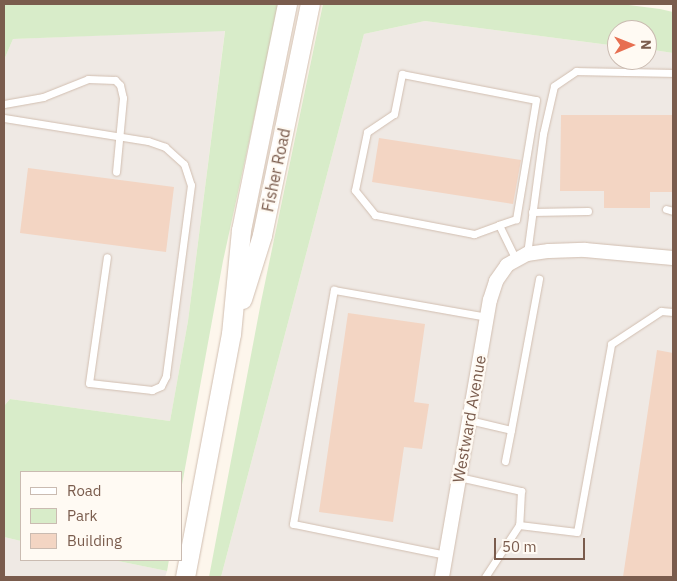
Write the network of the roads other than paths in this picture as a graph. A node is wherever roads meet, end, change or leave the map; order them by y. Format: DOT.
graph roads {
  1 [pos="287,4"];
  2 [pos="310,4"];
  3 [pos="673,73"];
  4 [pos="4,104"];
  5 [pos="4,118"];
  6 [pos="120,136"];
  7 [pos="116,172"];
  8 [pos="588,211"];
  9 [pos="532,212"];
  10 [pos="499,225"];
  11 [pos="107,257"];
  12 [pos="673,258"];
  13 [pos="517,260"];
  14 [pos="539,279"];
  15 [pos="673,312"];
  16 [pos="487,317"];
  17 [pos="231,334"];
  18 [pos="469,420"];
  19 [pos="511,430"];
  20 [pos="505,461"];
  21 [pos="460,478"];
  22 [pos="519,525"];
  23 [pos="446,555"];
  24 [pos="185,577"];
  25 [pos="442,577"];
  26 [pos="485,577"];
  1 -- 17 [label="main road, Fisher Road"];
  2 -- 17 [label="main road, Fisher Road"];
  3 -- 9 [label="lane"];
  4 -- 6 [label="lane"];
  5 -- 6 [label="lane"];
  6 -- 7 [label="lane"];
  6 -- 11 [label="lane"];
  8 -- 9 [label="lane"];
  9 -- 13 [label="lane"];
  10 -- 10 [label="lane"];
  10 -- 13 [label="lane"];
  12 -- 13 [label="street"];
  13 -- 16 [label="street, Westward Avenue"];
  14 -- 19 [label="lane"];
  15 -- 22 [label="lane"];
  16 -- 18 [label="street, Westward Avenue"];
  16 -- 23 [label="lane"];
  17 -- 24 [label="main road, Fisher Road"];
  18 -- 19 [label="lane"];
  18 -- 21 [label="street, Westward Avenue"];
  19 -- 20 [label="lane"];
  21 -- 22 [label="lane"];
  21 -- 23 [label="street, Westward Avenue"];
  22 -- 26 [label="lane"];
  23 -- 25 [label="street, Westward Avenue"];
}
